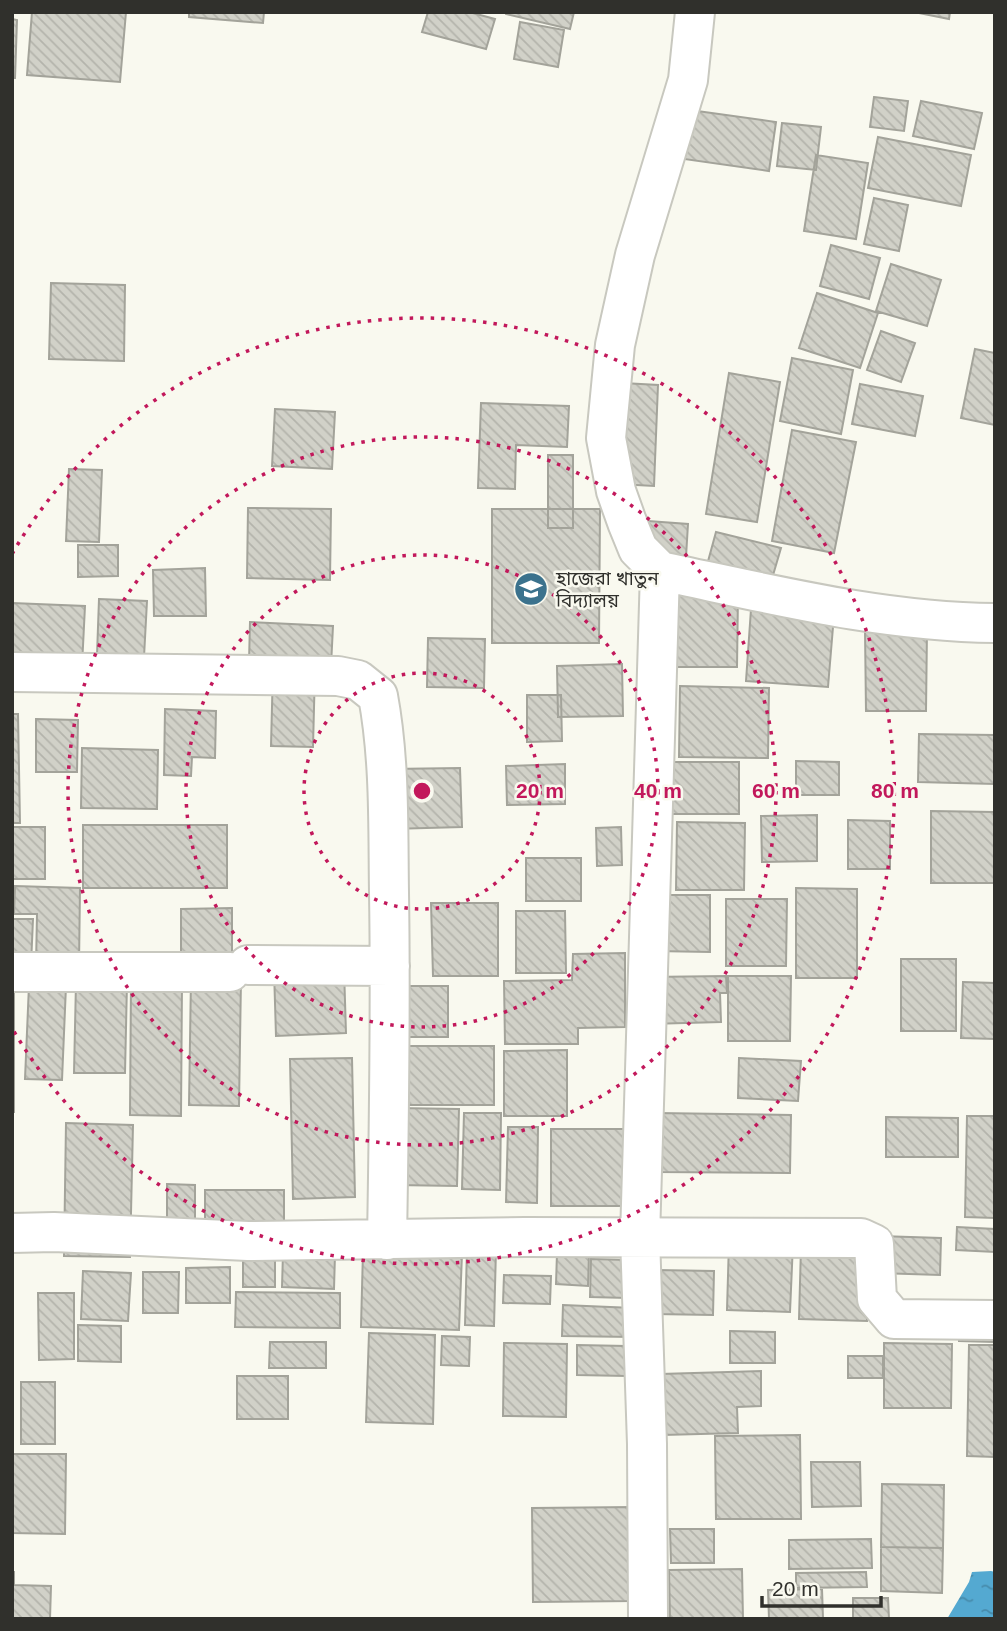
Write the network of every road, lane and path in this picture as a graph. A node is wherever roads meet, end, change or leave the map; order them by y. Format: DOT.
graph roads {
  1 [pos="695,12"];
  2 [pos="660,571"];
  3 [pos="995,623"];
  4 [pos="12,672"];
  5 [pos="390,965"];
  6 [pos="12,972"];
  7 [pos="12,1233"];
  8 [pos="640,1237"];
  9 [pos="387,1240"];
  10 [pos="995,1320"];
  11 [pos="648,1619"];
  1 -- 2 [label="street"];
  2 -- 3 [label="street"];
  2 -- 8 [label="street"];
  4 -- 5 [label="street"];
  5 -- 6 [label="street"];
  5 -- 9 [label="street"];
  7 -- 9 [label="street"];
  8 -- 9 [label="street"];
  8 -- 10 [label="street"];
  8 -- 11 [label="street"];
}
